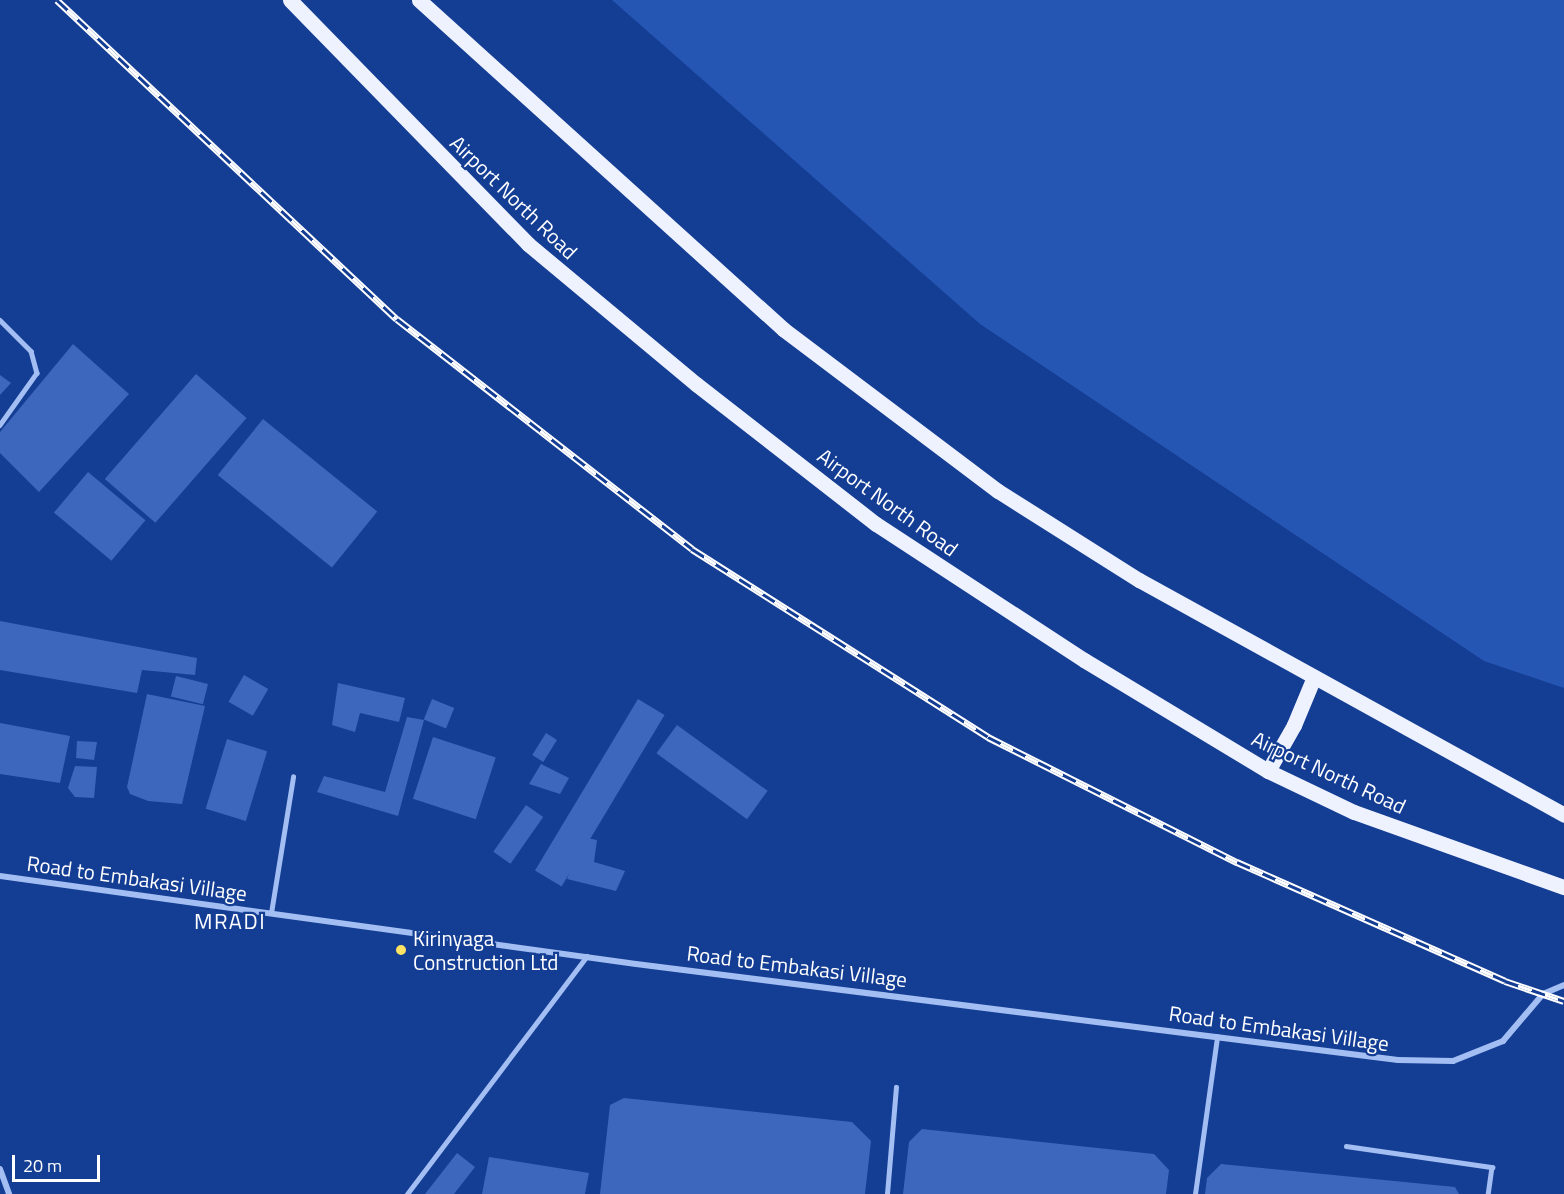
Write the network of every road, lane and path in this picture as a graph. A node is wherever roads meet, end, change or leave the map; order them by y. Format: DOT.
graph roads {
  1 [pos="290,0"];
  2 [pos="419,0"];
  3 [pos="0,320"];
  4 [pos="0,425"];
  5 [pos="1314,677"];
  6 [pos="1268,771"];
  7 [pos="292,777"];
  8 [pos="1564,815"];
  9 [pos="0,876"];
  10 [pos="1564,887"];
  11 [pos="271,913"];
  12 [pos="587,956"];
  13 [pos="1564,985"];
  14 [pos="1217,1036"];
  15 [pos="896,1087"];
  16 [pos="1346,1146"];
  17 [pos="0,1169"];
  18 [pos="9,1194"];
  19 [pos="407,1194"];
  20 [pos="887,1194"];
  21 [pos="1194,1194"];
  22 [pos="1488,1194"];
  1 -- 6 [label="main road, Airport North Road"];
  2 -- 5 [label="main road"];
  3 -- 4 [label="lane"];
  5 -- 6 [label="main road"];
  5 -- 8 [label="main road"];
  6 -- 10 [label="main road, Airport North Road"];
  7 -- 11 [label="lane"];
  9 -- 11 [label="street, Road to Embakasi Village"];
  11 -- 12 [label="street, Road to Embakasi Village"];
  12 -- 14 [label="street, Road to Embakasi Village"];
  12 -- 19 [label="lane"];
  13 -- 14 [label="street, Road to Embakasi Village"];
  14 -- 21 [label="lane"];
  15 -- 20 [label="lane"];
  16 -- 22 [label="lane"];
  17 -- 18 [label="street"];
}
